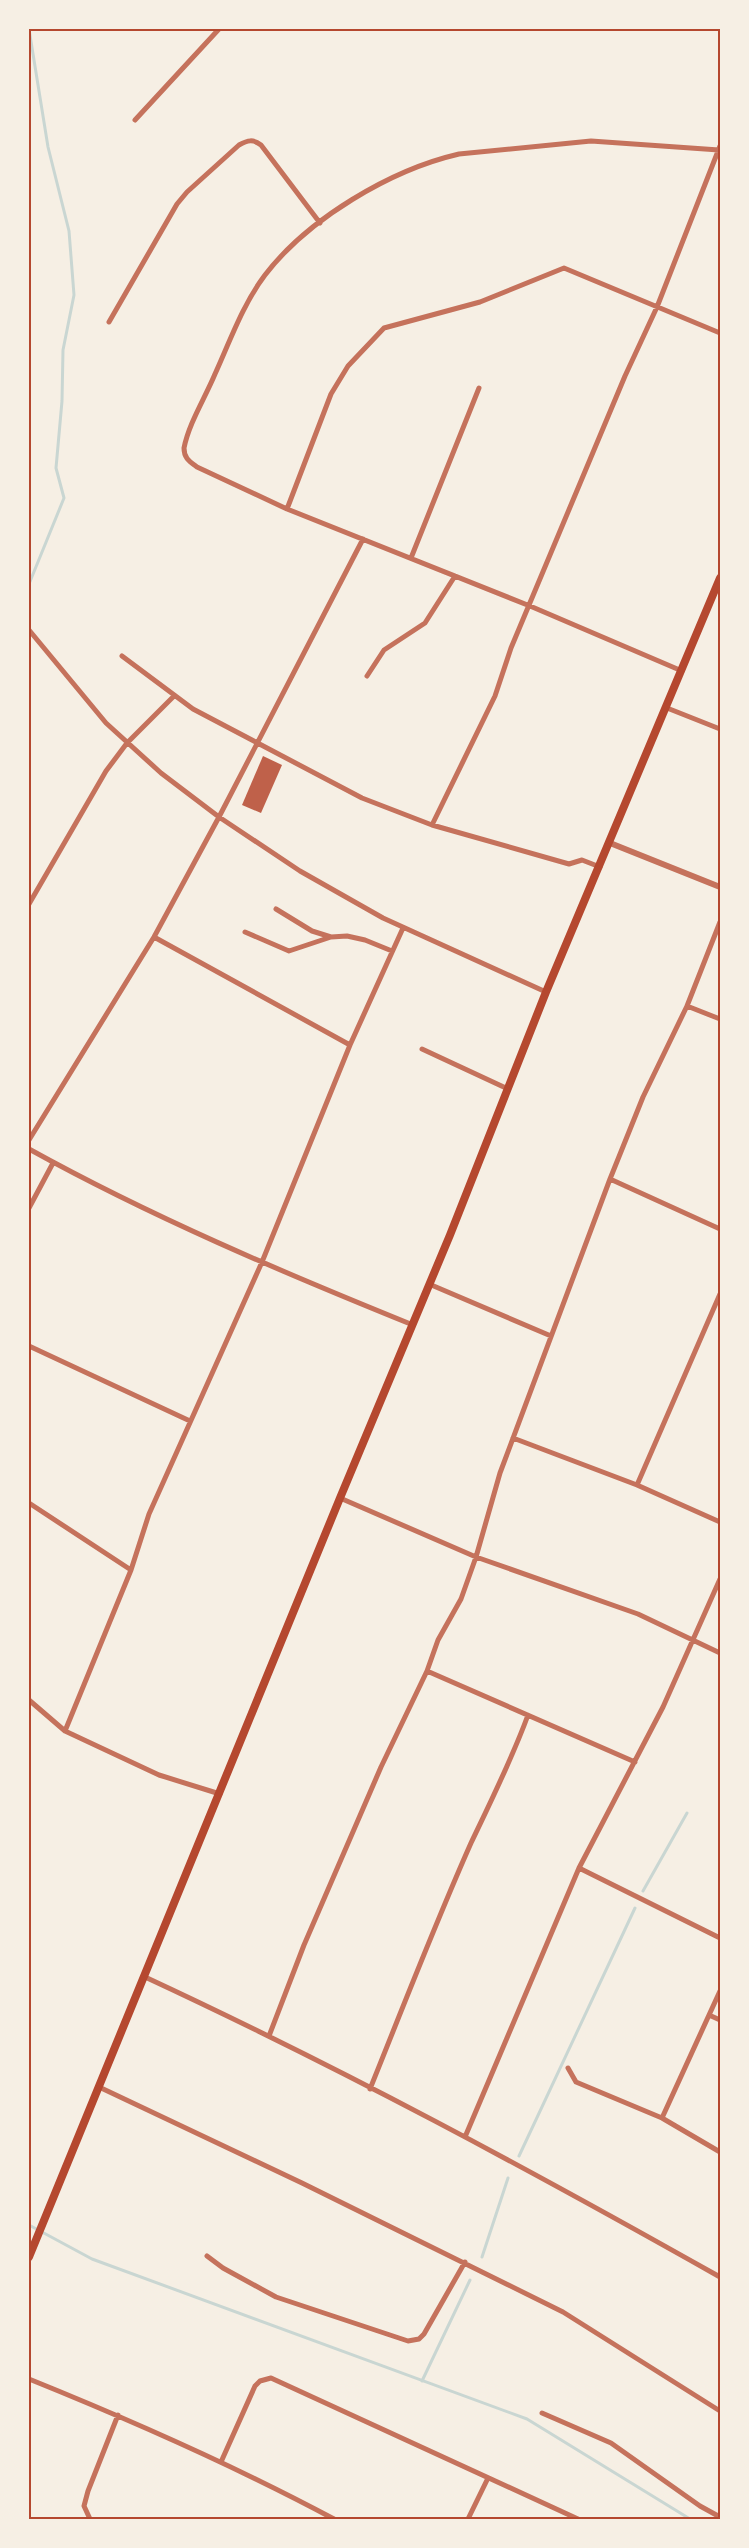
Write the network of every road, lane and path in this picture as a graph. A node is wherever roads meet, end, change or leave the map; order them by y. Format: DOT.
graph roads {
  1 [pos="219,29"];
  2 [pos="135,120"];
  3 [pos="719,148"];
  4 [pos="320,223"];
  5 [pos="657,307"];
  6 [pos="109,322"];
  7 [pos="720,333"];
  8 [pos="479,388"];
  9 [pos="288,509"];
  10 [pos="363,539"];
  11 [pos="411,558"];
  12 [pos="454,576"];
  13 [pos="720,578"];
  14 [pos="530,606"];
  15 [pos="31,632"];
  16 [pos="122,656"];
  17 [pos="682,671"];
  18 [pos="366,676"];
  19 [pos="174,696"];
  20 [pos="667,708"];
  21 [pos="720,729"];
  22 [pos="127,743"];
  23 [pos="258,743"];
  24 [pos="219,817"];
  25 [pos="432,825"];
  26 [pos="610,843"];
  27 [pos="600,867"];
  28 [pos="720,887"];
  29 [pos="29,904"];
  30 [pos="276,909"];
  31 [pos="720,922"];
  32 [pos="402,928"];
  33 [pos="245,932"];
  34 [pos="154,937"];
  35 [pos="331,937"];
  36 [pos="392,951"];
  37 [pos="546,992"];
  38 [pos="687,1006"];
  39 [pos="720,1019"];
  40 [pos="350,1045"];
  41 [pos="422,1050"];
  42 [pos="508,1089"];
  43 [pos="29,1140"];
  44 [pos="29,1149"];
  45 [pos="53,1162"];
  46 [pos="610,1179"];
  47 [pos="29,1208"];
  48 [pos="720,1229"];
  49 [pos="262,1262"];
  50 [pos="429,1284"];
  51 [pos="720,1294"];
  52 [pos="413,1325"];
  53 [pos="551,1336"];
  54 [pos="29,1346"];
  55 [pos="190,1421"];
  56 [pos="513,1438"];
  57 [pos="637,1484"];
  58 [pos="340,1498"];
  59 [pos="29,1503"];
  60 [pos="720,1522"];
  61 [pos="476,1557"];
  62 [pos="131,1570"];
  63 [pos="720,1579"];
  64 [pos="692,1640"];
  65 [pos="720,1654"];
  66 [pos="427,1671"];
  67 [pos="29,1700"];
  68 [pos="528,1715"];
  69 [pos="65,1731"];
  70 [pos="635,1762"];
  71 [pos="220,1794"];
  72 [pos="579,1868"];
  73 [pos="720,1938"];
  74 [pos="145,1977"];
  75 [pos="720,1990"];
  76 [pos="709,2016"];
  77 [pos="720,2020"];
  78 [pos="269,2036"];
  79 [pos="568,2068"];
  80 [pos="98,2087"];
  81 [pos="370,2089"];
  82 [pos="662,2118"];
  83 [pos="465,2137"];
  84 [pos="720,2152"];
  85 [pos="207,2256"];
  86 [pos="29,2257"];
  87 [pos="465,2262"];
  88 [pos="720,2277"];
  89 [pos="29,2379"];
  90 [pos="720,2411"];
  91 [pos="542,2413"];
  92 [pos="118,2415"];
  93 [pos="221,2462"];
  94 [pos="488,2478"];
  95 [pos="720,2517"];
  96 [pos="90,2519"];
  97 [pos="334,2519"];
  98 [pos="468,2519"];
  99 [pos="578,2519"];
  1 -- 2 [label="street"];
  3 -- 4 [label="street"];
  3 -- 5 [label="street"];
  4 -- 6 [label="street"];
  4 -- 9 [label="street"];
  5 -- 7 [label="street"];
  5 -- 9 [label="street"];
  5 -- 14 [label="street"];
  8 -- 11 [label="street"];
  9 -- 10 [label="street"];
  10 -- 11 [label="street"];
  10 -- 23 [label="street"];
  11 -- 12 [label="street"];
  12 -- 14 [label="street"];
  12 -- 18 [label="street"];
  13 -- 17 [label="main road"];
  14 -- 17 [label="street"];
  14 -- 25 [label="street"];
  15 -- 22 [label="street"];
  16 -- 19 [label="street"];
  17 -- 20 [label="main road"];
  19 -- 22 [label="street"];
  19 -- 23 [label="street"];
  20 -- 21 [label="street"];
  20 -- 26 [label="main road"];
  22 -- 24 [label="street"];
  22 -- 29 [label="street"];
  23 -- 24 [label="street"];
  23 -- 25 [label="street"];
  24 -- 32 [label="street"];
  24 -- 34 [label="street"];
  25 -- 27 [label="street"];
  26 -- 27 [label="main road"];
  26 -- 28 [label="street"];
  27 -- 37 [label="main road"];
  30 -- 35 [label="street"];
  31 -- 38 [label="street"];
  32 -- 36 [label="street"];
  32 -- 37 [label="street"];
  33 -- 35 [label="street"];
  34 -- 40 [label="street"];
  34 -- 43 [label="street"];
  35 -- 36 [label="street"];
  36 -- 40 [label="street"];
  37 -- 42 [label="main road"];
  38 -- 39 [label="street"];
  38 -- 46 [label="street"];
  40 -- 49 [label="street"];
  41 -- 42 [label="street"];
  42 -- 50 [label="main road"];
  44 -- 45 [label="street"];
  45 -- 47 [label="street"];
  45 -- 49 [label="street"];
  46 -- 48 [label="street"];
  46 -- 53 [label="street"];
  49 -- 52 [label="street"];
  49 -- 55 [label="street"];
  50 -- 52 [label="main road"];
  50 -- 53 [label="street"];
  51 -- 57 [label="street"];
  52 -- 58 [label="main road"];
  53 -- 56 [label="street"];
  54 -- 55 [label="street"];
  55 -- 62 [label="street"];
  56 -- 57 [label="street"];
  56 -- 61 [label="street"];
  57 -- 60 [label="street"];
  58 -- 61 [label="street"];
  58 -- 71 [label="main road"];
  59 -- 62 [label="street"];
  61 -- 64 [label="street"];
  61 -- 66 [label="street"];
  62 -- 69 [label="street"];
  63 -- 64 [label="street"];
  64 -- 65 [label="street"];
  64 -- 70 [label="street"];
  66 -- 68 [label="street"];
  66 -- 78 [label="street"];
  67 -- 69 [label="street"];
  68 -- 70 [label="street"];
  68 -- 81 [label="street"];
  69 -- 71 [label="street"];
  70 -- 72 [label="street"];
  71 -- 74 [label="main road"];
  72 -- 73 [label="street"];
  72 -- 83 [label="street"];
  74 -- 78 [label="street"];
  74 -- 80 [label="main road"];
  75 -- 76 [label="street"];
  76 -- 77 [label="street"];
  76 -- 82 [label="street"];
  78 -- 81 [label="street"];
  79 -- 82 [label="street"];
  80 -- 86 [label="main road"];
  80 -- 87 [label="street"];
  81 -- 83 [label="street"];
  82 -- 84 [label="street"];
  83 -- 88 [label="street"];
  85 -- 87 [label="street"];
  87 -- 90 [label="street"];
  89 -- 92 [label="street"];
  91 -- 95 [label="street"];
  92 -- 93 [label="street"];
  92 -- 96 [label="street"];
  93 -- 94 [label="street"];
  93 -- 97 [label="street"];
  94 -- 98 [label="street"];
  94 -- 99 [label="street"];
}
